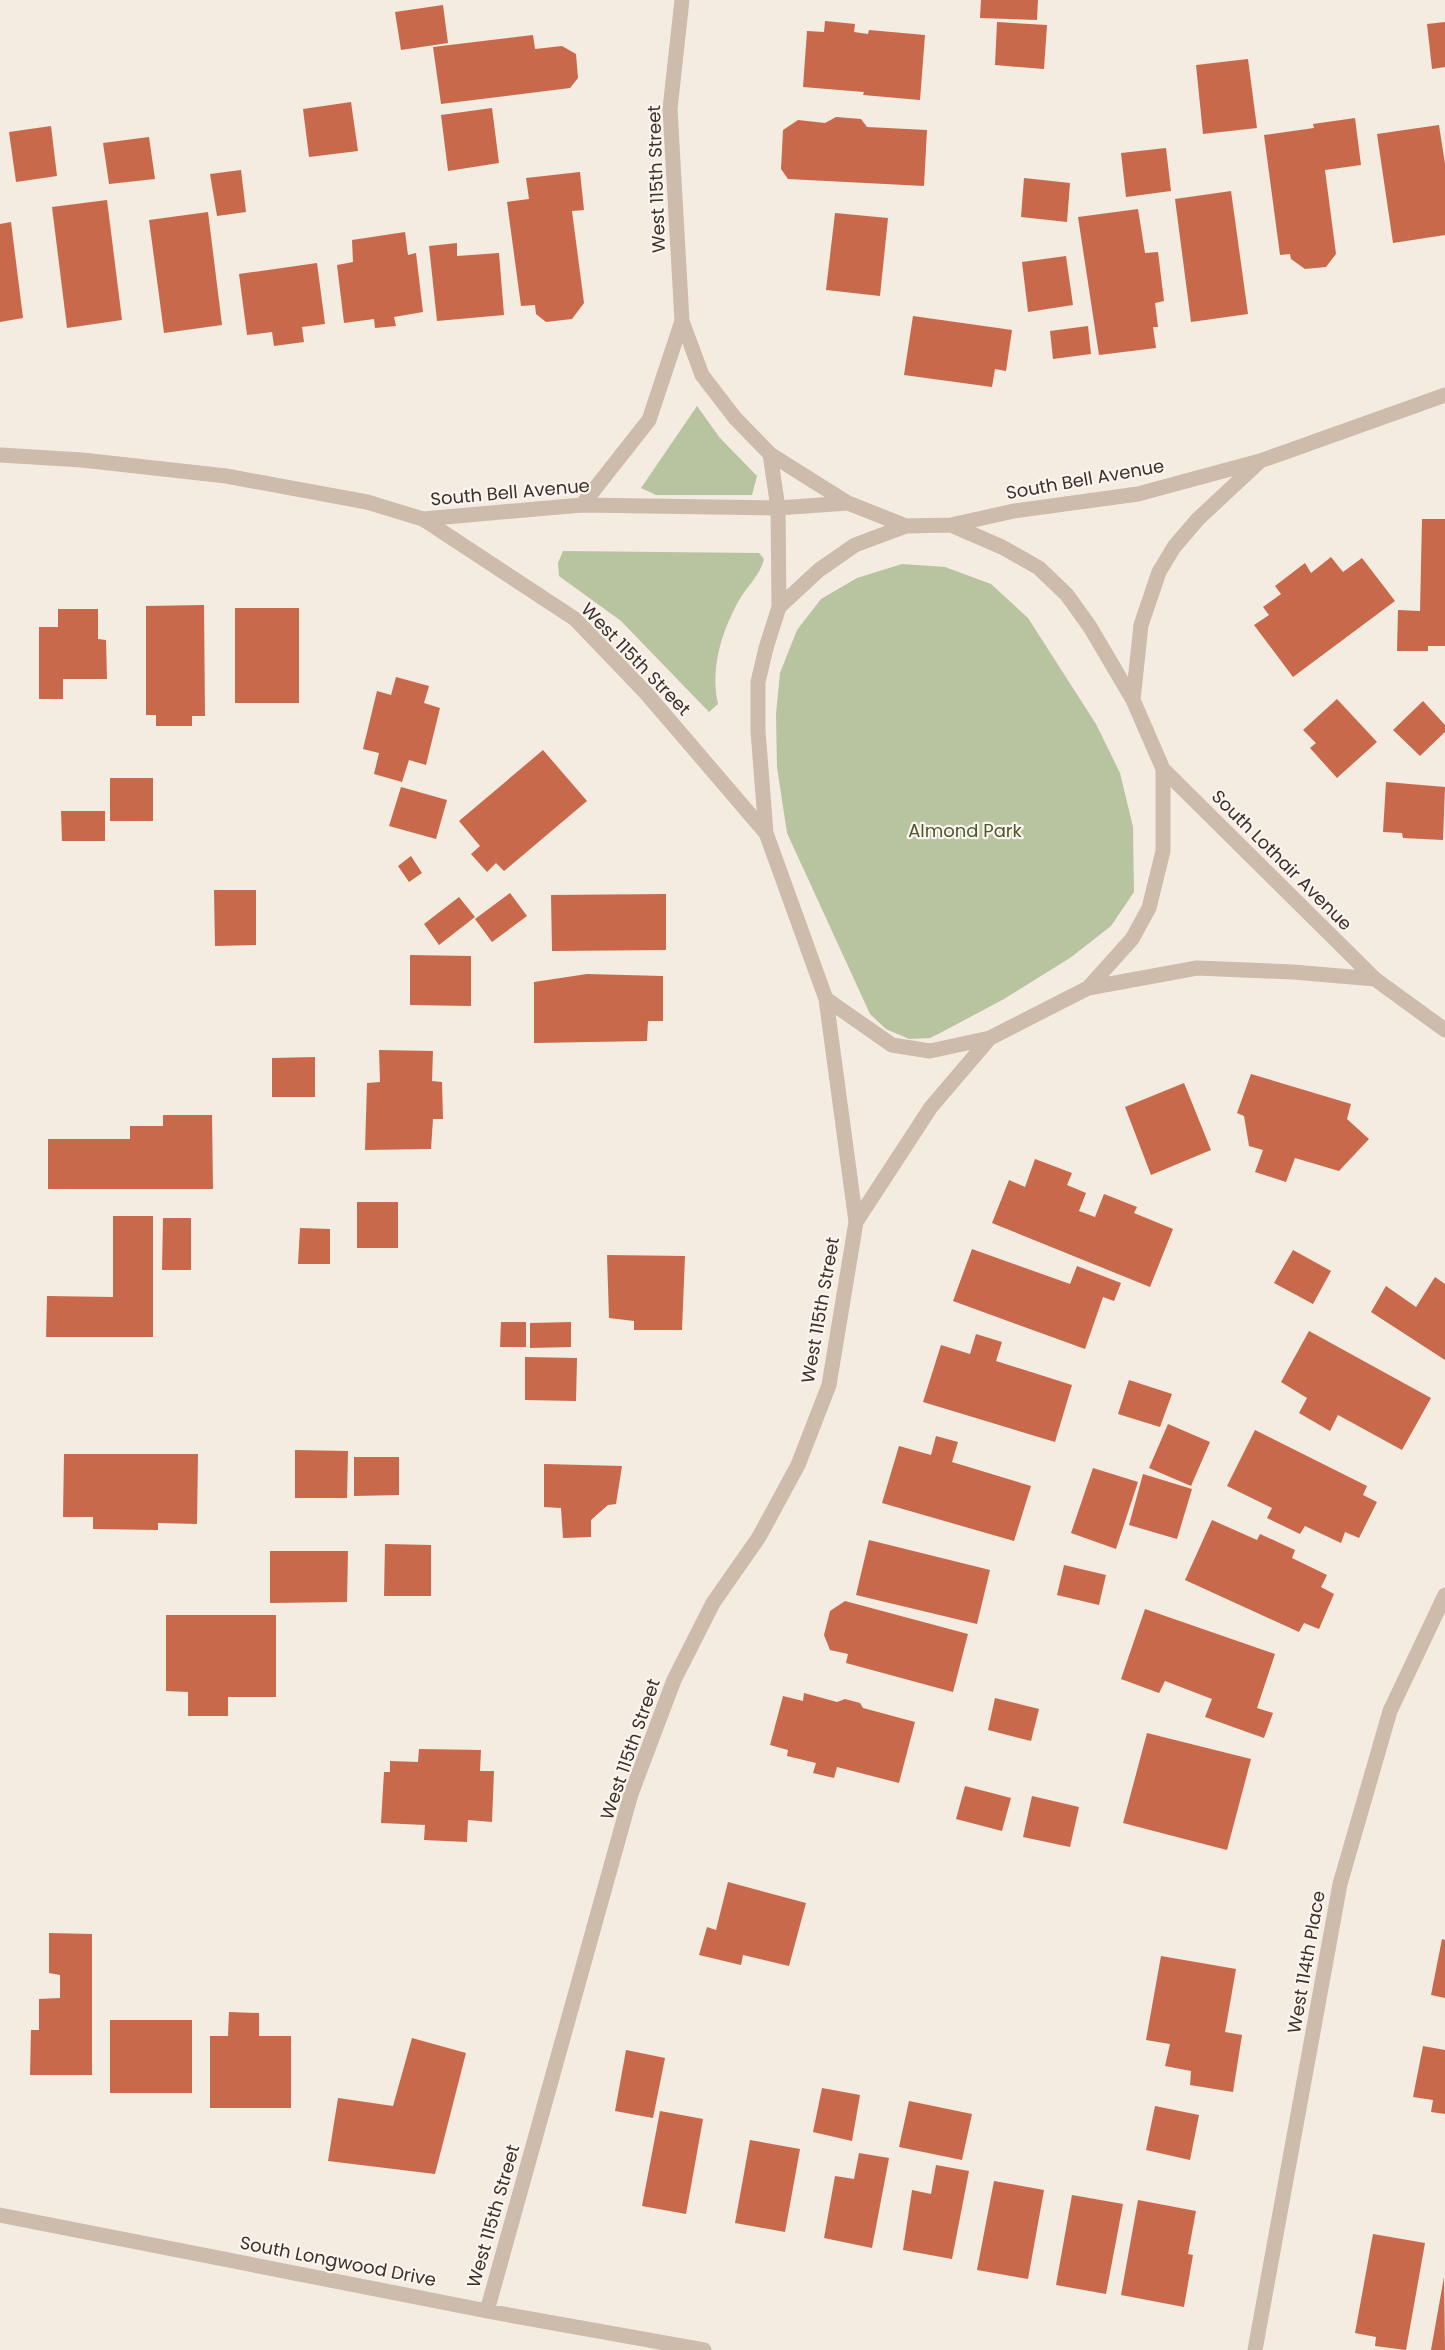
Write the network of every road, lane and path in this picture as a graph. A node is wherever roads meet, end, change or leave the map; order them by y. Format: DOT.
graph roads {
  1 [pos="682,0"];
  2 [pos="682,321"];
  3 [pos="1445,395"];
  4 [pos="770,454"];
  5 [pos="0,455"];
  6 [pos="1260,461"];
  7 [pos="848,503"];
  8 [pos="582,505"];
  9 [pos="778,507"];
  10 [pos="423,519"];
  11 [pos="951,525"];
  12 [pos="906,526"];
  13 [pos="779,607"];
  14 [pos="1133,700"];
  15 [pos="1162,769"];
  16 [pos="766,833"];
  17 [pos="1375,979"];
  18 [pos="1088,988"];
  19 [pos="826,999"];
  20 [pos="1445,1030"];
  21 [pos="990,1038"];
  22 [pos="856,1222"];
  23 [pos="1445,1595"];
  24 [pos="0,2214"];
  25 [pos="487,2311"];
  26 [pos="704,2350"];
  27 [pos="1255,2350"];
  1 -- 2 [label="street, West 115th Street"];
  2 -- 4 [label="street, West 115th Street"];
  2 -- 8 [label="street, West 115th Street"];
  3 -- 6 [label="street, South Bell Avenue"];
  4 -- 7 [label="street, South Bell Avenue"];
  4 -- 9 [label="street"];
  5 -- 10 [label="street, South Bell Avenue"];
  6 -- 11 [label="street, South Bell Avenue"];
  6 -- 14 [label="street, South Bell Avenue"];
  7 -- 9 [label="street, South Bell Avenue"];
  7 -- 12 [label="street, South Bell Avenue"];
  8 -- 9 [label="street, South Bell Avenue"];
  8 -- 10 [label="street, South Bell Avenue"];
  9 -- 13 [label="street"];
  10 -- 16 [label="street, West 115th Street"];
  11 -- 12 [label="street"];
  11 -- 14 [label="street"];
  12 -- 13 [label="street"];
  13 -- 16 [label="street"];
  14 -- 15 [label="street"];
  15 -- 17 [label="street, South Lothair Avenue"];
  15 -- 18 [label="street"];
  16 -- 19 [label="street, West 115th Street"];
  17 -- 18 [label="street"];
  17 -- 20 [label="street, South Lothair Avenue"];
  18 -- 21 [label="street"];
  19 -- 21 [label="street"];
  19 -- 22 [label="street, West 115th Street"];
  21 -- 22 [label="street, West 115th Street"];
  22 -- 25 [label="street, West 115th Street"];
  23 -- 27 [label="street, West 114th Place"];
  24 -- 25 [label="street, South Longwood Drive"];
  25 -- 26 [label="street, South Longwood Drive"];
}
